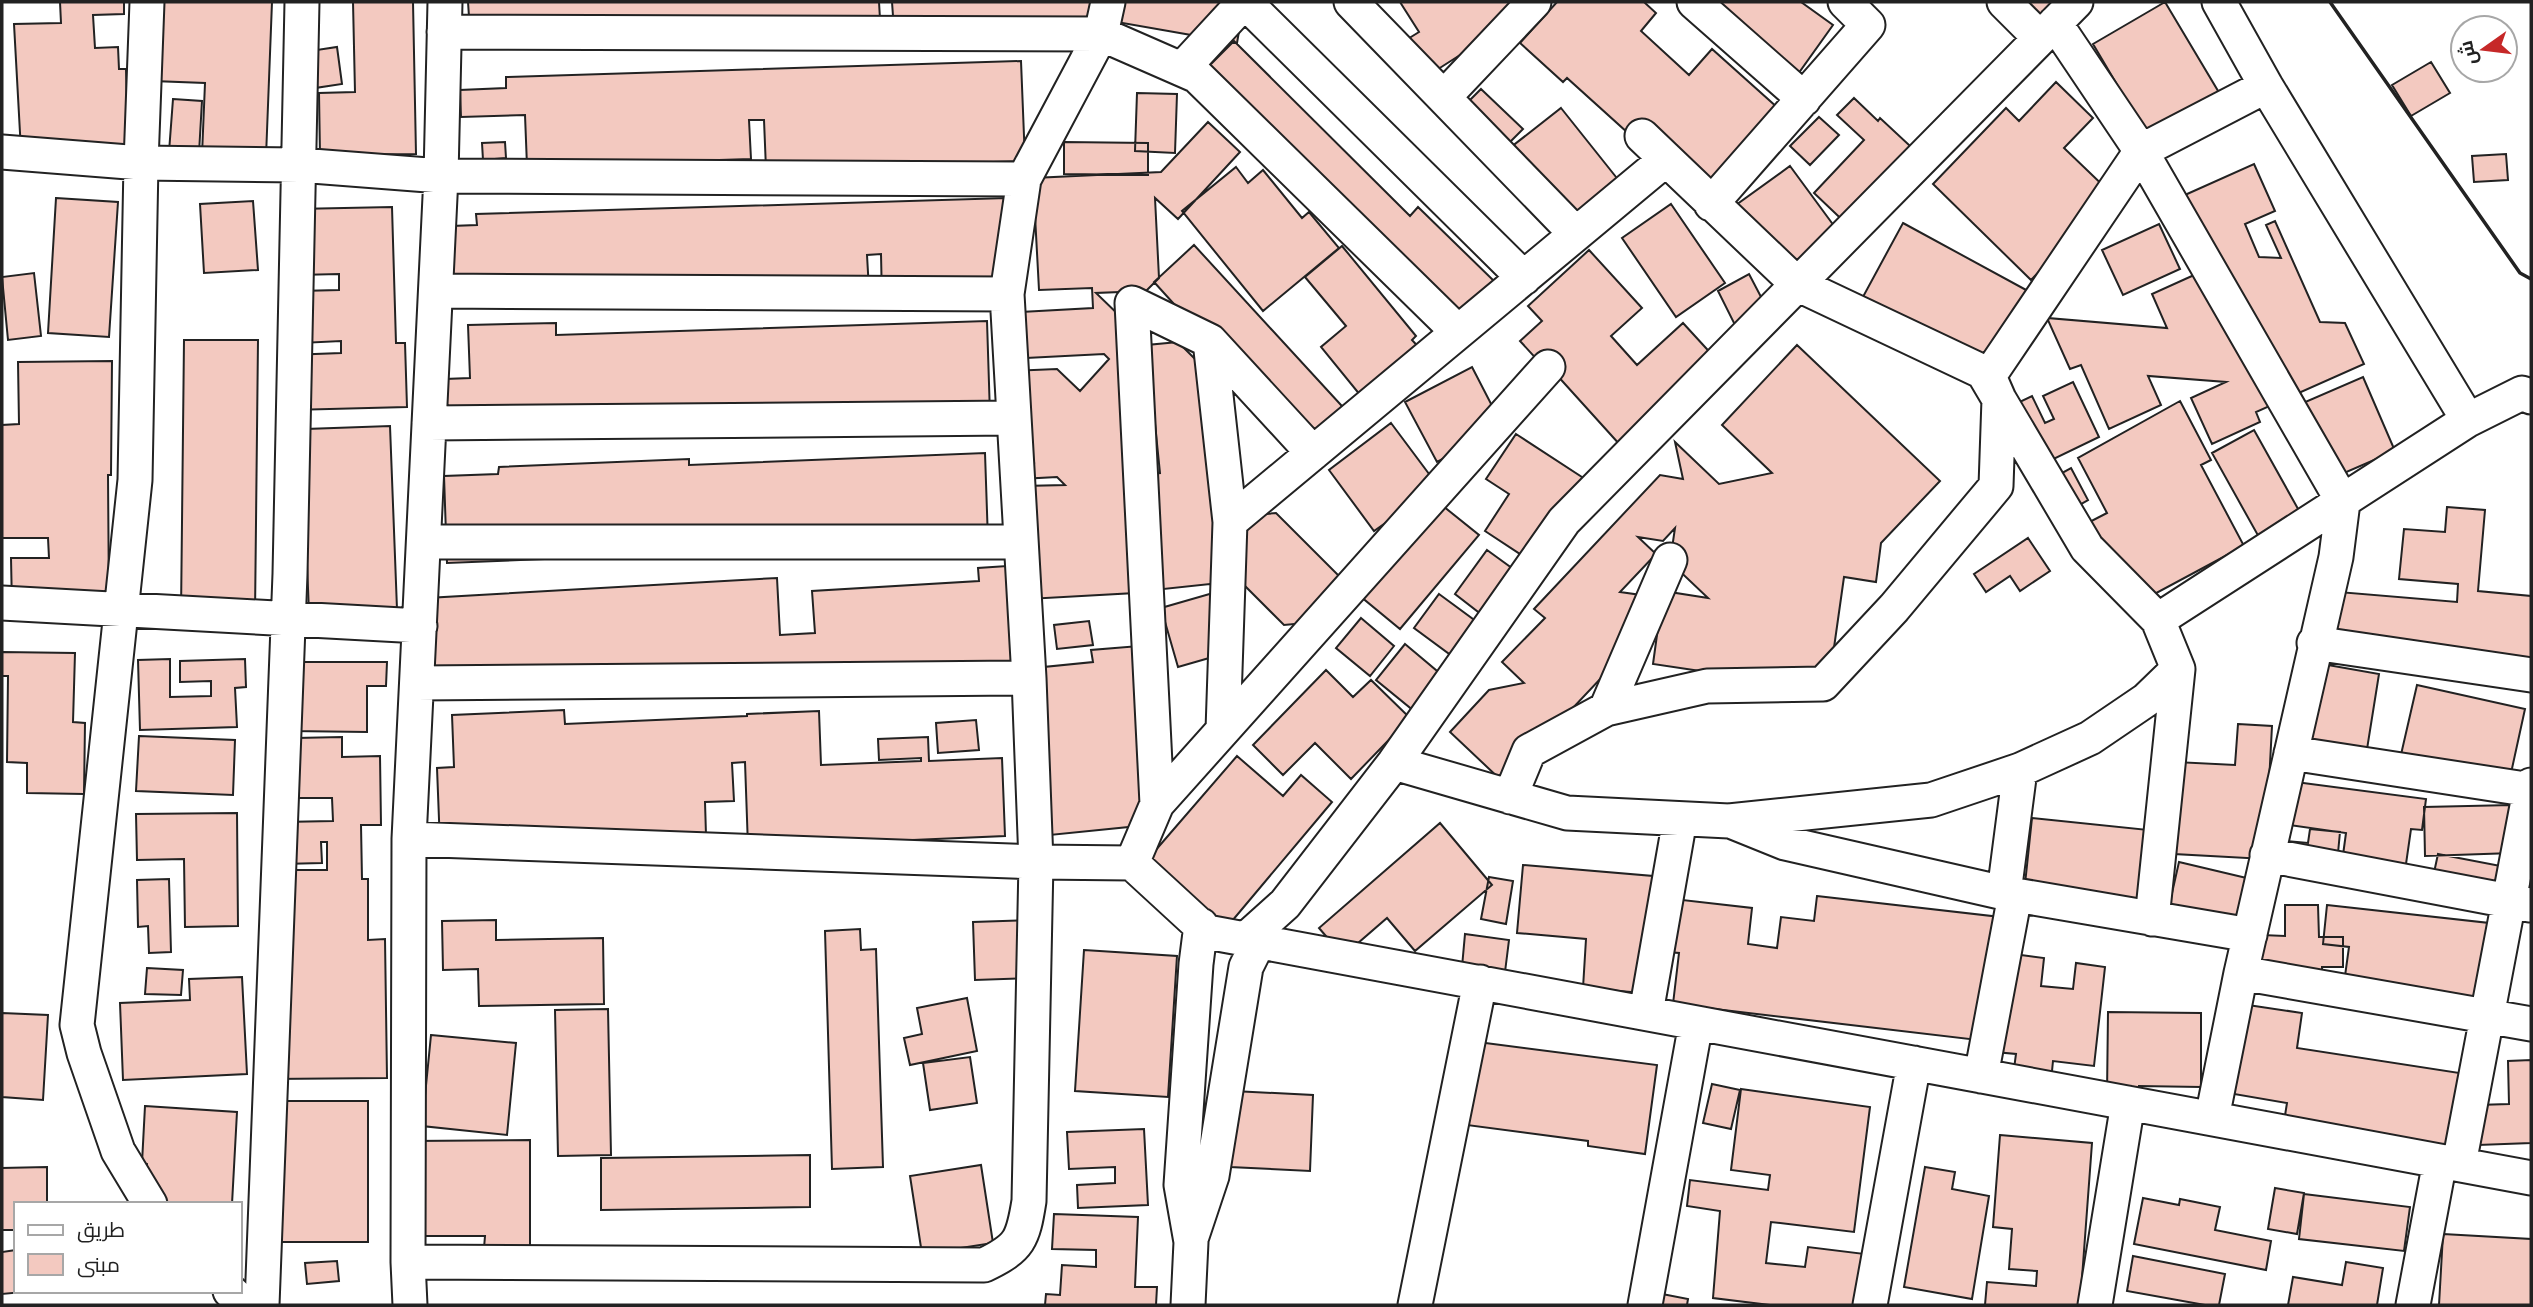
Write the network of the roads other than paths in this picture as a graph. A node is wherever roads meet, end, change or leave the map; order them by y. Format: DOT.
graph roads {
  1 [pos="147,2"];
  2 [pos="302,2"];
  3 [pos="1108,2"];
  4 [pos="1244,2"];
  5 [pos="1351,2"];
  6 [pos="1534,2"];
  7 [pos="1694,2"];
  8 [pos="1845,2"];
  9 [pos="2004,2"];
  10 [pos="2220,2"];
  11 [pos="445,17"];
  12 [pos="2057,21"];
  13 [pos="1101,34"];
  14 [pos="1183,68"];
  15 [pos="2266,86"];
  16 [pos="1444,97"];
  17 [pos="1804,99"];
  18 [pos="1642,136"];
  19 [pos="2,152"];
  20 [pos="2141,152"];
  21 [pos="1665,160"];
  22 [pos="141,163"];
  23 [pos="299,165"];
  24 [pos="441,176"];
  25 [pos="1024,179"];
  26 [pos="1710,204"];
  27 [pos="1576,234"];
  28 [pos="1524,278"];
  29 [pos="1797,284"];
  30 [pos="436,291"];
  31 [pos="1007,294"];
  32 [pos="1458,332"];
  33 [pos="1210,341"];
  34 [pos="1548,367"];
  35 [pos="2531,397"];
  36 [pos="1999,399"];
  37 [pos="1013,418"];
  38 [pos="2468,419"];
  39 [pos="429,423"];
  40 [pos="1313,453"];
  41 [pos="2343,502"];
  42 [pos="1230,522"];
  43 [pos="424,541"];
  44 [pos="1020,542"];
  45 [pos="1670,560"];
  46 [pos="2,603"];
  47 [pos="121,610"];
  48 [pos="288,619"];
  49 [pos="2158,620"];
  50 [pos="420,626"];
  51 [pos="2314,643"];
  52 [pos="2178,669"];
  53 [pos="2531,675"];
  54 [pos="1029,678"];
  55 [pos="417,683"];
  56 [pos="1606,709"];
  57 [pos="1223,730"];
  58 [pos="2291,753"];
  59 [pos="1394,764"];
  60 [pos="2020,770"];
  61 [pos="2531,788"];
  62 [pos="1510,797"];
  63 [pos="1157,804"];
  64 [pos="1680,819"];
  65 [pos="1729,821"];
  66 [pos="409,839"];
  67 [pos="2267,855"];
  68 [pos="1036,862"];
  69 [pos="1132,863"];
  70 [pos="2010,894"];
  71 [pos="2520,903"];
  72 [pos="2152,919"];
  73 [pos="1201,925"];
  74 [pos="2250,935"];
  75 [pos="1252,940"];
  76 [pos="2241,973"];
  77 [pos="1480,982"];
  78 [pos="1646,1013"];
  79 [pos="2487,1016"];
  80 [pos="1696,1023"];
  81 [pos="2531,1024"];
  82 [pos="1914,1063"];
  83 [pos="1981,1076"];
  84 [pos="2128,1103"];
  85 [pos="2212,1118"];
  86 [pos="2449,1162"];
  87 [pos="2531,1178"];
  88 [pos="149,1202"];
  89 [pos="1191,1242"];
  90 [pos="408,1262"];
  91 [pos="232,1293"];
  92 [pos="245,1305"];
  93 [pos="262,1305"];
  94 [pos="410,1305"];
  95 [pos="1188,1305"];
  96 [pos="1415,1305"];
  97 [pos="1645,1305"];
  98 [pos="1870,1305"];
  99 [pos="2095,1305"];
  100 [pos="2413,1305"];
  1 -- 22 [label="street"];
  2 -- 23 [label="street"];
  3 -- 13 [label="street"];
  4 -- 14 [label="street"];
  4 -- 28 [label="street"];
  5 -- 16 [label="street"];
  6 -- 16 [label="street"];
  7 -- 17 [label="street"];
  8 -- 17 [label="street"];
  9 -- 12 [label="street"];
  10 -- 15 [label="street"];
  11 -- 13 [label="street"];
  11 -- 24 [label="street"];
  12 -- 20 [label="street"];
  12 -- 29 [label="street"];
  13 -- 14 [label="street"];
  13 -- 25 [label="street"];
  14 -- 32 [label="street"];
  15 -- 20 [label="street"];
  15 -- 38 [label="street"];
  16 -- 27 [label="street"];
  17 -- 26 [label="street"];
  18 -- 21 [label="street"];
  19 -- 22 [label="street"];
  20 -- 36 [label="street"];
  20 -- 41 [label="street"];
  21 -- 26 [label="street"];
  21 -- 27 [label="street"];
  22 -- 23 [label="street"];
  22 -- 47 [label="street"];
  23 -- 24 [label="street"];
  23 -- 48 [label="street"];
  24 -- 25 [label="street"];
  24 -- 30 [label="street"];
  25 -- 31 [label="street"];
  26 -- 29 [label="street"];
  27 -- 28 [label="street"];
  28 -- 32 [label="street"];
  29 -- 36 [label="street"];
  29 -- 59 [label="street"];
  30 -- 31 [label="street"];
  30 -- 39 [label="street"];
  31 -- 37 [label="street"];
  32 -- 40 [label="street"];
  33 -- 40 [label="street"];
  33 -- 42 [label="street"];
  33 -- 63 [label="street"];
  34 -- 57 [label="street"];
  35 -- 38 [label="street"];
  36 -- 49 [label="street"];
  36 -- 56 [label="street"];
  37 -- 39 [label="street"];
  37 -- 44 [label="street"];
  38 -- 41 [label="street"];
  39 -- 43 [label="street"];
  40 -- 42 [label="street"];
  41 -- 49 [label="street"];
  41 -- 51 [label="street"];
  42 -- 57 [label="street"];
  43 -- 44 [label="street"];
  43 -- 50 [label="street"];
  44 -- 54 [label="street"];
  45 -- 56 [label="street"];
  46 -- 47 [label="street"];
  47 -- 48 [label="street"];
  47 -- 88 [label="street"];
  48 -- 50 [label="street"];
  48 -- 93 [label="street"];
  49 -- 52 [label="street"];
  50 -- 55 [label="street"];
  51 -- 53 [label="street"];
  51 -- 58 [label="street"];
  52 -- 60 [label="street"];
  52 -- 72 [label="street"];
  54 -- 55 [label="street"];
  54 -- 68 [label="street"];
  55 -- 66 [label="street"];
  56 -- 62 [label="street"];
  57 -- 63 [label="street"];
  58 -- 61 [label="street"];
  58 -- 67 [label="street"];
  59 -- 62 [label="street"];
  59 -- 75 [label="street"];
  60 -- 65 [label="street"];
  60 -- 70 [label="street"];
  61 -- 71 [label="street"];
  62 -- 64 [label="street"];
  63 -- 69 [label="street"];
  64 -- 65 [label="street"];
  64 -- 78 [label="street"];
  65 -- 70 [label="street"];
  66 -- 68 [label="street"];
  66 -- 90 [label="street"];
  67 -- 71 [label="street"];
  67 -- 74 [label="street"];
  68 -- 69 [label="street"];
  68 -- 90 [label="street"];
  69 -- 73 [label="street"];
  70 -- 72 [label="street"];
  70 -- 83 [label="street"];
  71 -- 79 [label="street"];
  72 -- 74 [label="street"];
  73 -- 75 [label="street"];
  73 -- 89 [label="street"];
  74 -- 76 [label="street"];
  75 -- 77 [label="street"];
  75 -- 89 [label="street"];
  76 -- 79 [label="street"];
  76 -- 85 [label="street"];
  77 -- 78 [label="street"];
  77 -- 96 [label="street"];
  78 -- 80 [label="street"];
  79 -- 81 [label="street"];
  79 -- 86 [label="street"];
  80 -- 82 [label="street"];
  80 -- 97 [label="street"];
  82 -- 83 [label="street"];
  82 -- 98 [label="street"];
  83 -- 84 [label="street"];
  84 -- 85 [label="street"];
  84 -- 99 [label="street"];
  85 -- 86 [label="street"];
  86 -- 87 [label="street"];
  86 -- 100 [label="street"];
  89 -- 95 [label="street"];
  90 -- 94 [label="street"];
  91 -- 92 [label="street"];
}
